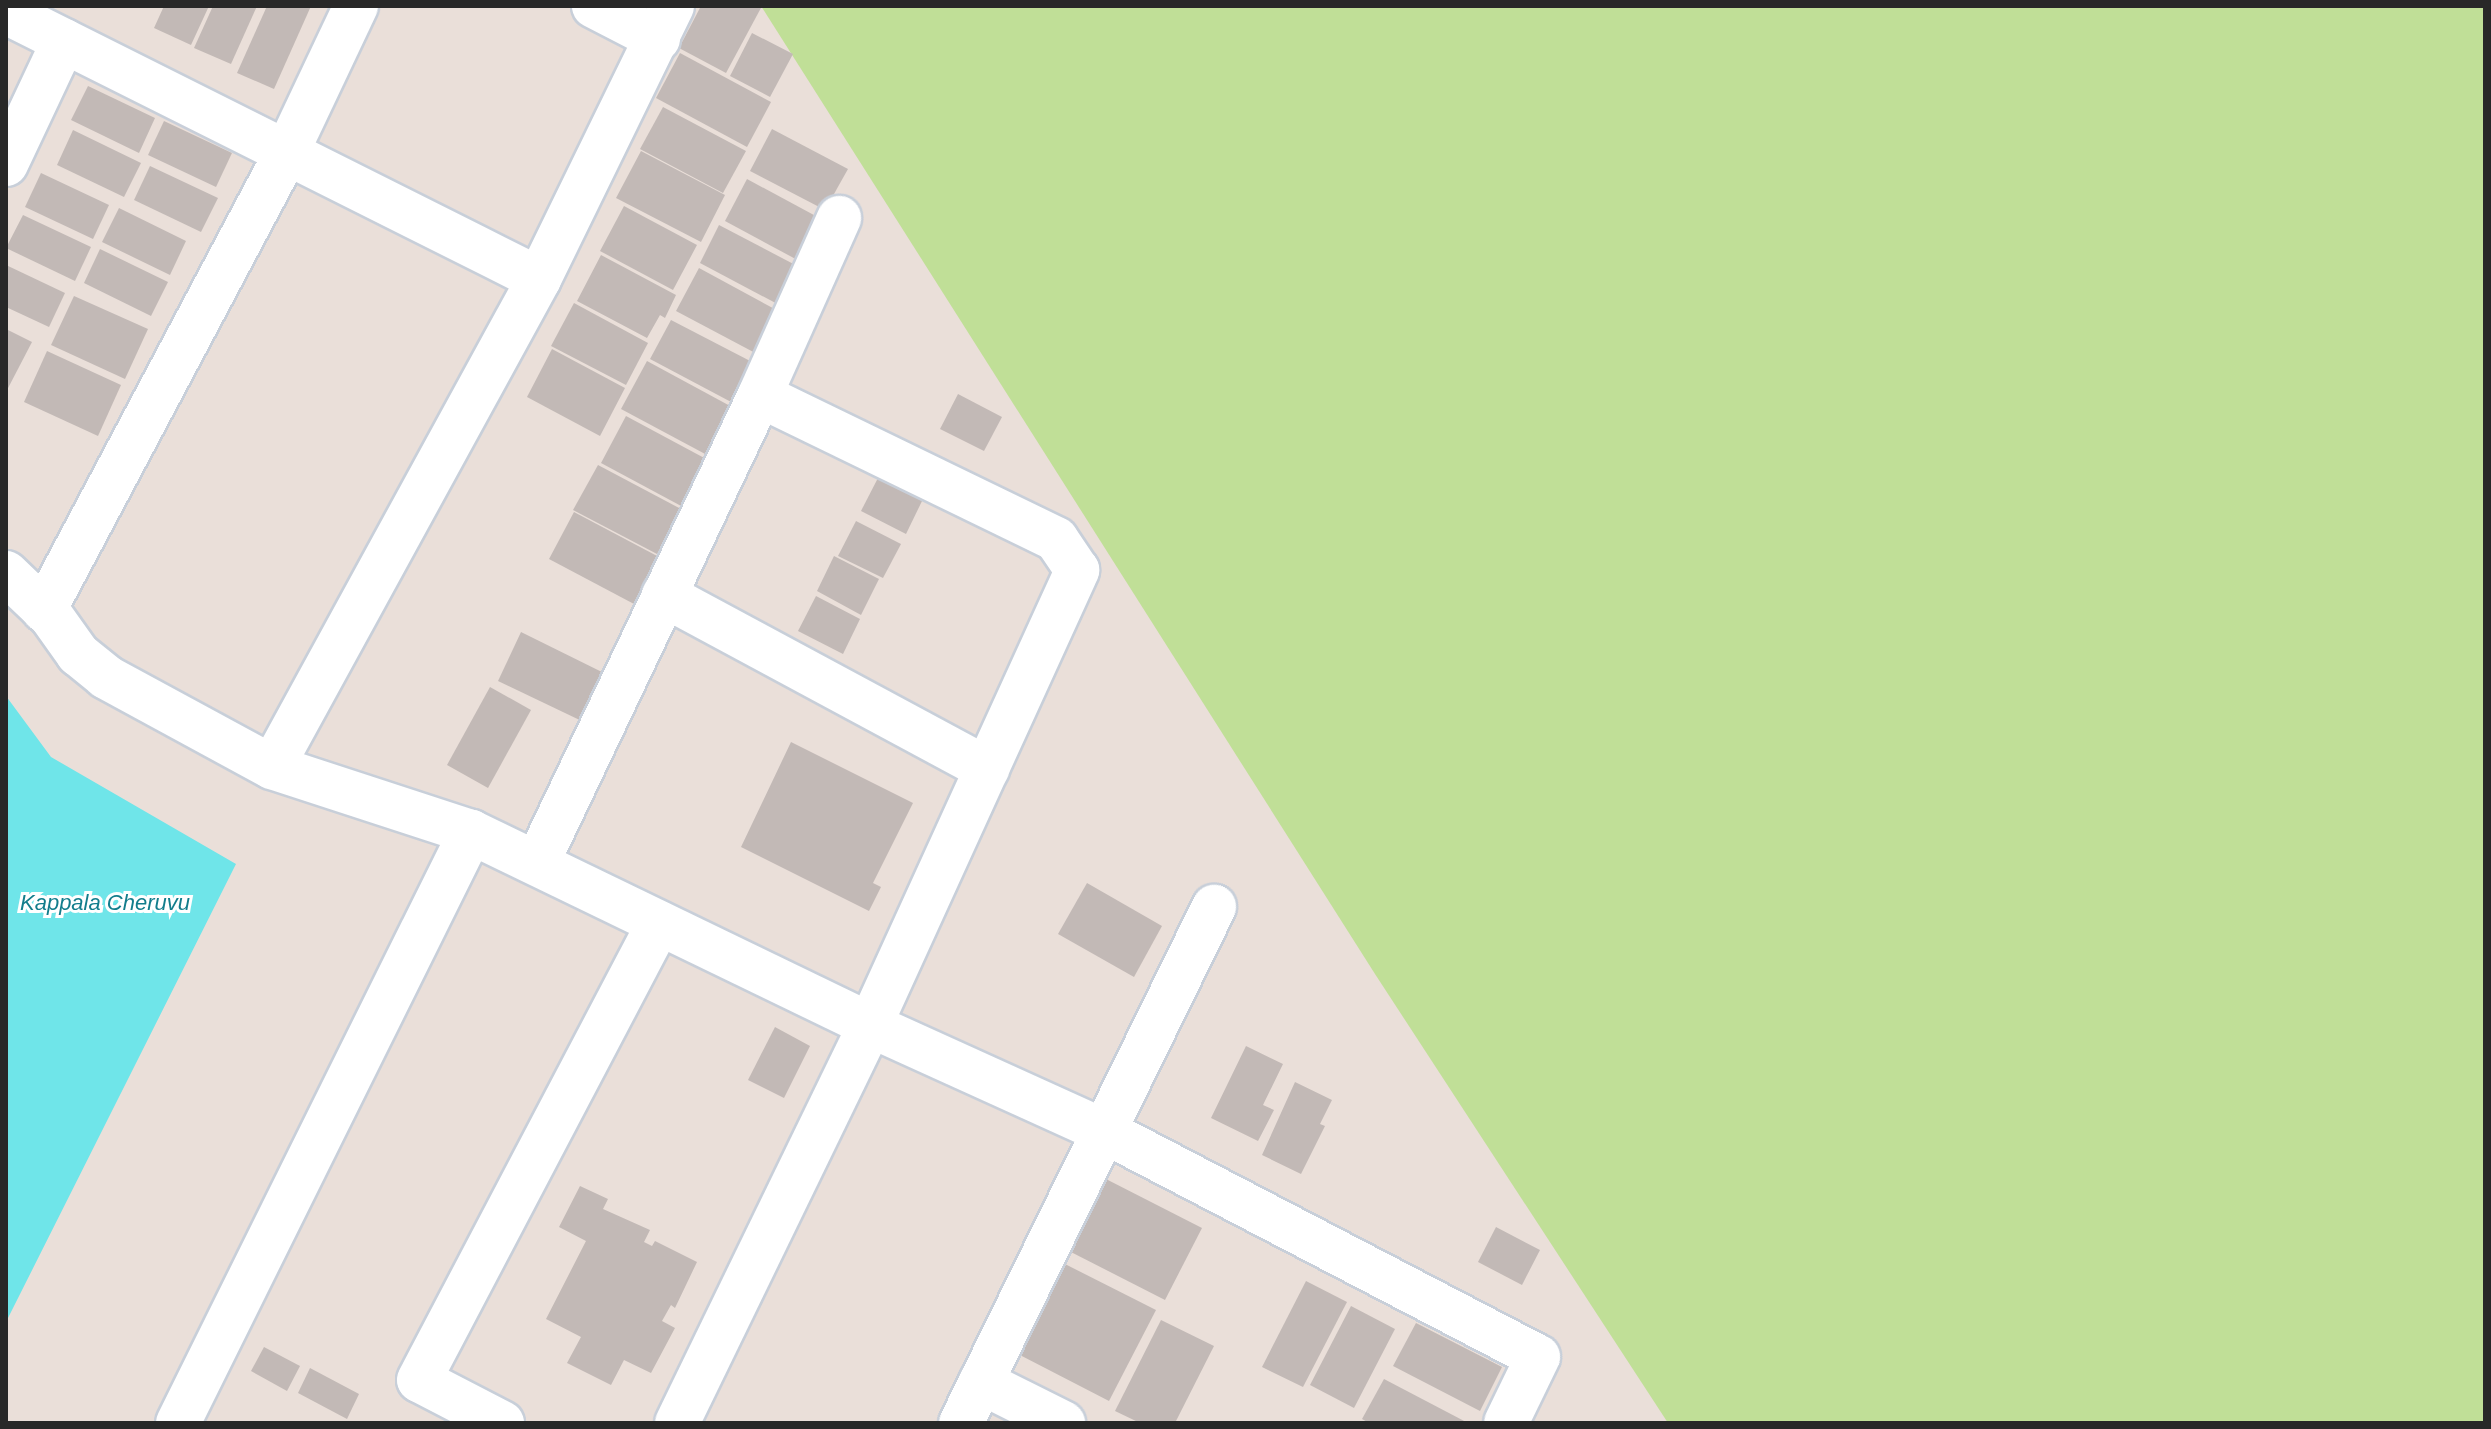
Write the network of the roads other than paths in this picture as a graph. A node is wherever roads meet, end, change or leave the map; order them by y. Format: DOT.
graph roads {
  1 [pos="356,6"];
  2 [pos="594,6"];
  3 [pos="6,12"];
  4 [pos="665,22"];
  5 [pos="64,41"];
  6 [pos="286,154"];
  7 [pos="6,164"];
  8 [pos="839,218"];
  9 [pos="539,279"];
  10 [pos="760,395"];
  11 [pos="6,573"];
  12 [pos="664,595"];
  13 [pos="44,610"];
  14 [pos="272,767"];
  15 [pos="987,769"];
  16 [pos="471,832"];
  17 [pos="537,863"];
  18 [pos="1214,907"];
  19 [pos="659,923"];
  20 [pos="870,1025"];
  21 [pos="1104,1131"];
  22 [pos="981,1382"];
  23 [pos="178,1423"];
  24 [pos="502,1423"];
  25 [pos="677,1423"];
  26 [pos="961,1423"];
  27 [pos="1063,1423"];
  28 [pos="1506,1423"];
  1 -- 6 [label="street"];
  2 -- 4 [label="street"];
  3 -- 5 [label="street"];
  4 -- 9 [label="street"];
  5 -- 6 [label="street"];
  5 -- 7 [label="street"];
  6 -- 9 [label="street"];
  6 -- 13 [label="street"];
  8 -- 10 [label="street"];
  9 -- 14 [label="street"];
  10 -- 12 [label="street"];
  10 -- 15 [label="street"];
  11 -- 13 [label="street"];
  12 -- 15 [label="street"];
  12 -- 17 [label="street"];
  13 -- 14 [label="street"];
  14 -- 16 [label="street"];
  15 -- 20 [label="street"];
  16 -- 17 [label="street"];
  16 -- 23 [label="street"];
  17 -- 19 [label="street"];
  18 -- 21 [label="street"];
  19 -- 20 [label="street"];
  19 -- 24 [label="street"];
  20 -- 21 [label="street"];
  20 -- 25 [label="street"];
  21 -- 22 [label="street"];
  21 -- 28 [label="street"];
  22 -- 26 [label="street"];
  22 -- 27 [label="street"];
}
